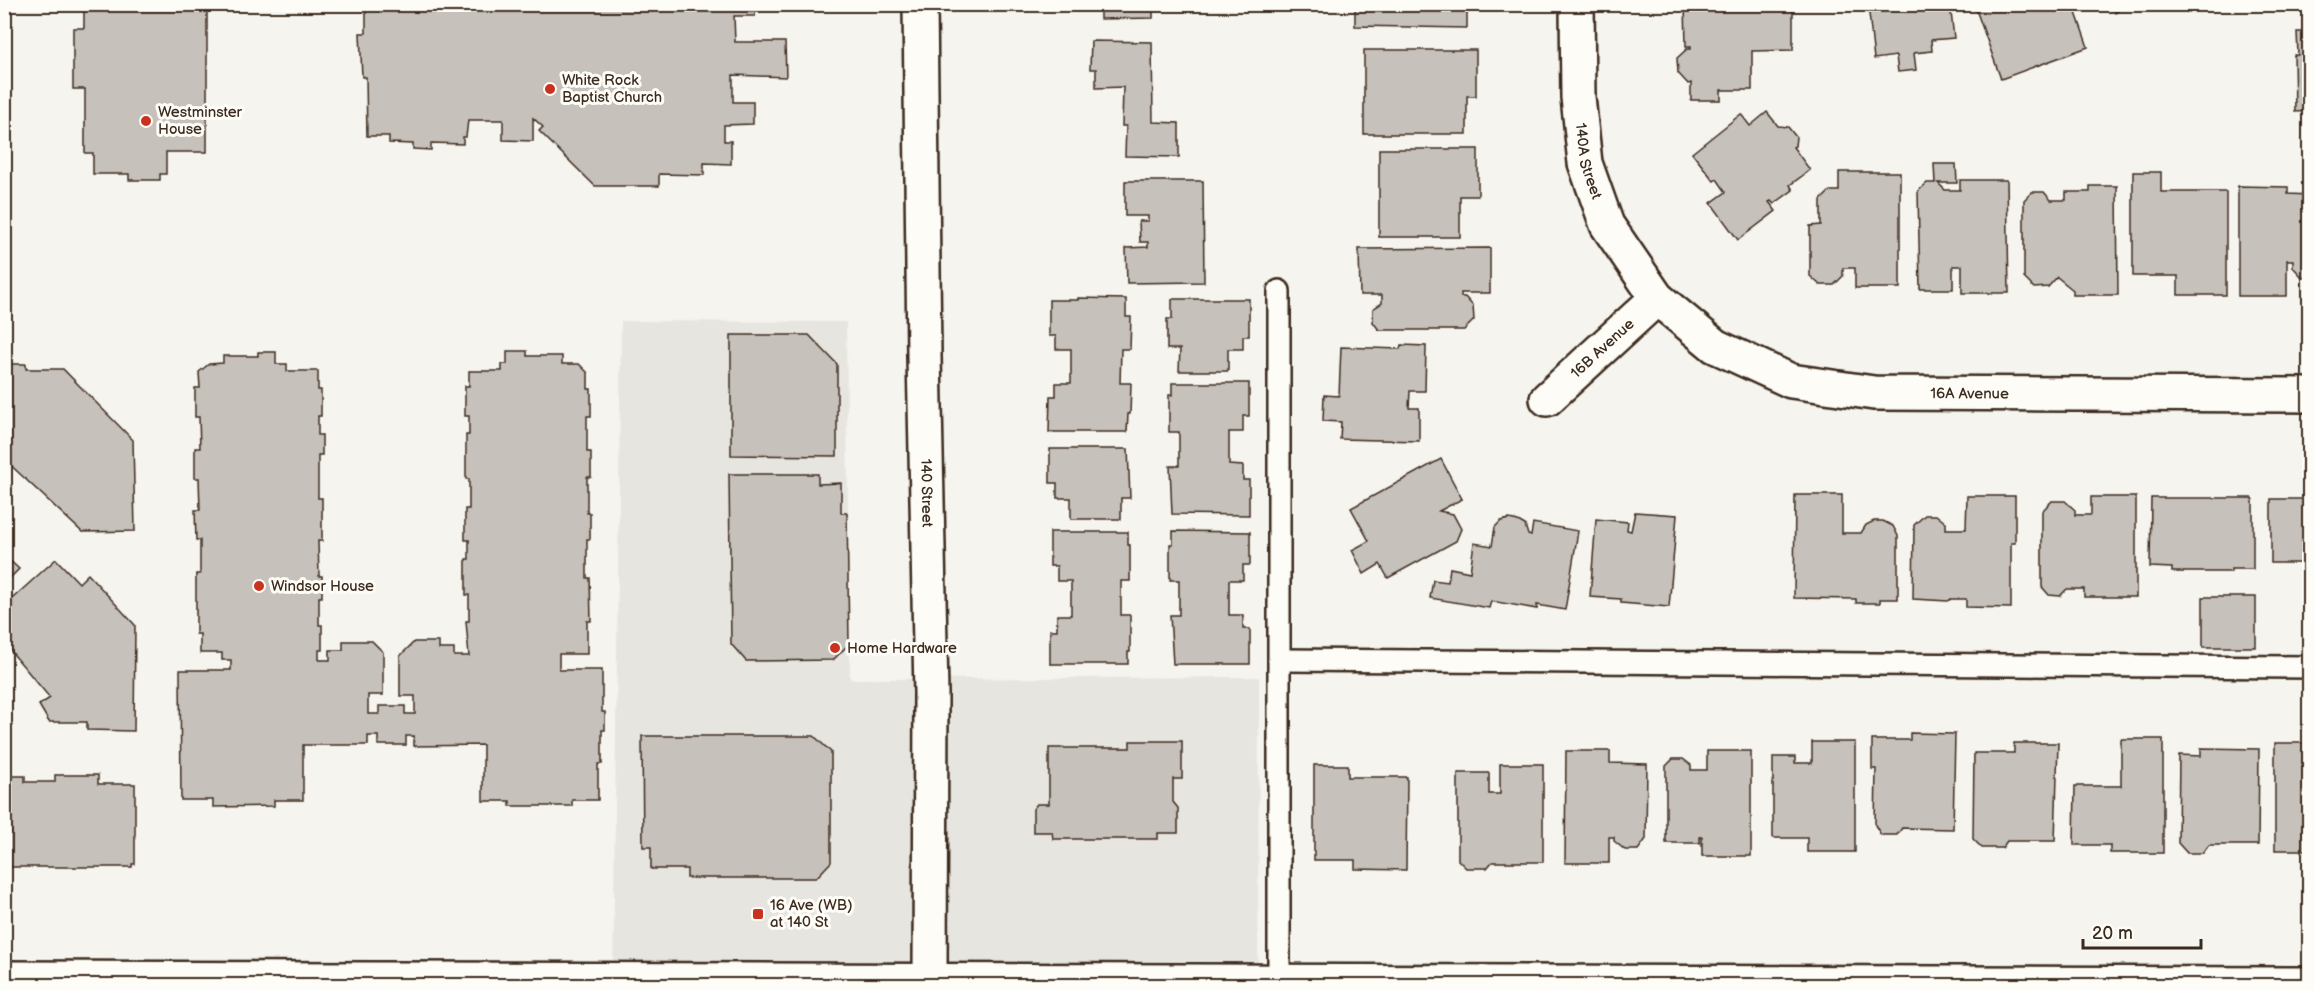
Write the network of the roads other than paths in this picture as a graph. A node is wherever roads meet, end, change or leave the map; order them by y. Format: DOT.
graph roads {
  1 [pos="920,4"];
  2 [pos="1577,4"];
  3 [pos="1279,291"];
  4 [pos="1657,298"];
  5 [pos="2310,395"];
  6 [pos="1547,399"];
  7 [pos="1279,660"];
  8 [pos="2310,667"];
  9 [pos="4,978"];
  10 [pos="930,980"];
  11 [pos="1279,981"];
  12 [pos="216,982"];
  13 [pos="613,983"];
  14 [pos="2310,984"];
  1 -- 10 [label="main road, 140 Street"];
  2 -- 4 [label="main road, 140A Street"];
  3 -- 7 [label="lane"];
  4 -- 5 [label="main road, 16A Avenue"];
  4 -- 6 [label="main road, 16B Avenue"];
  7 -- 8 [label="lane"];
  7 -- 11 [label="lane"];
  9 -- 12 [label="main road"];
  10 -- 11 [label="main road"];
  10 -- 13 [label="main road"];
  11 -- 14 [label="main road"];
  12 -- 13 [label="main road"];
}
